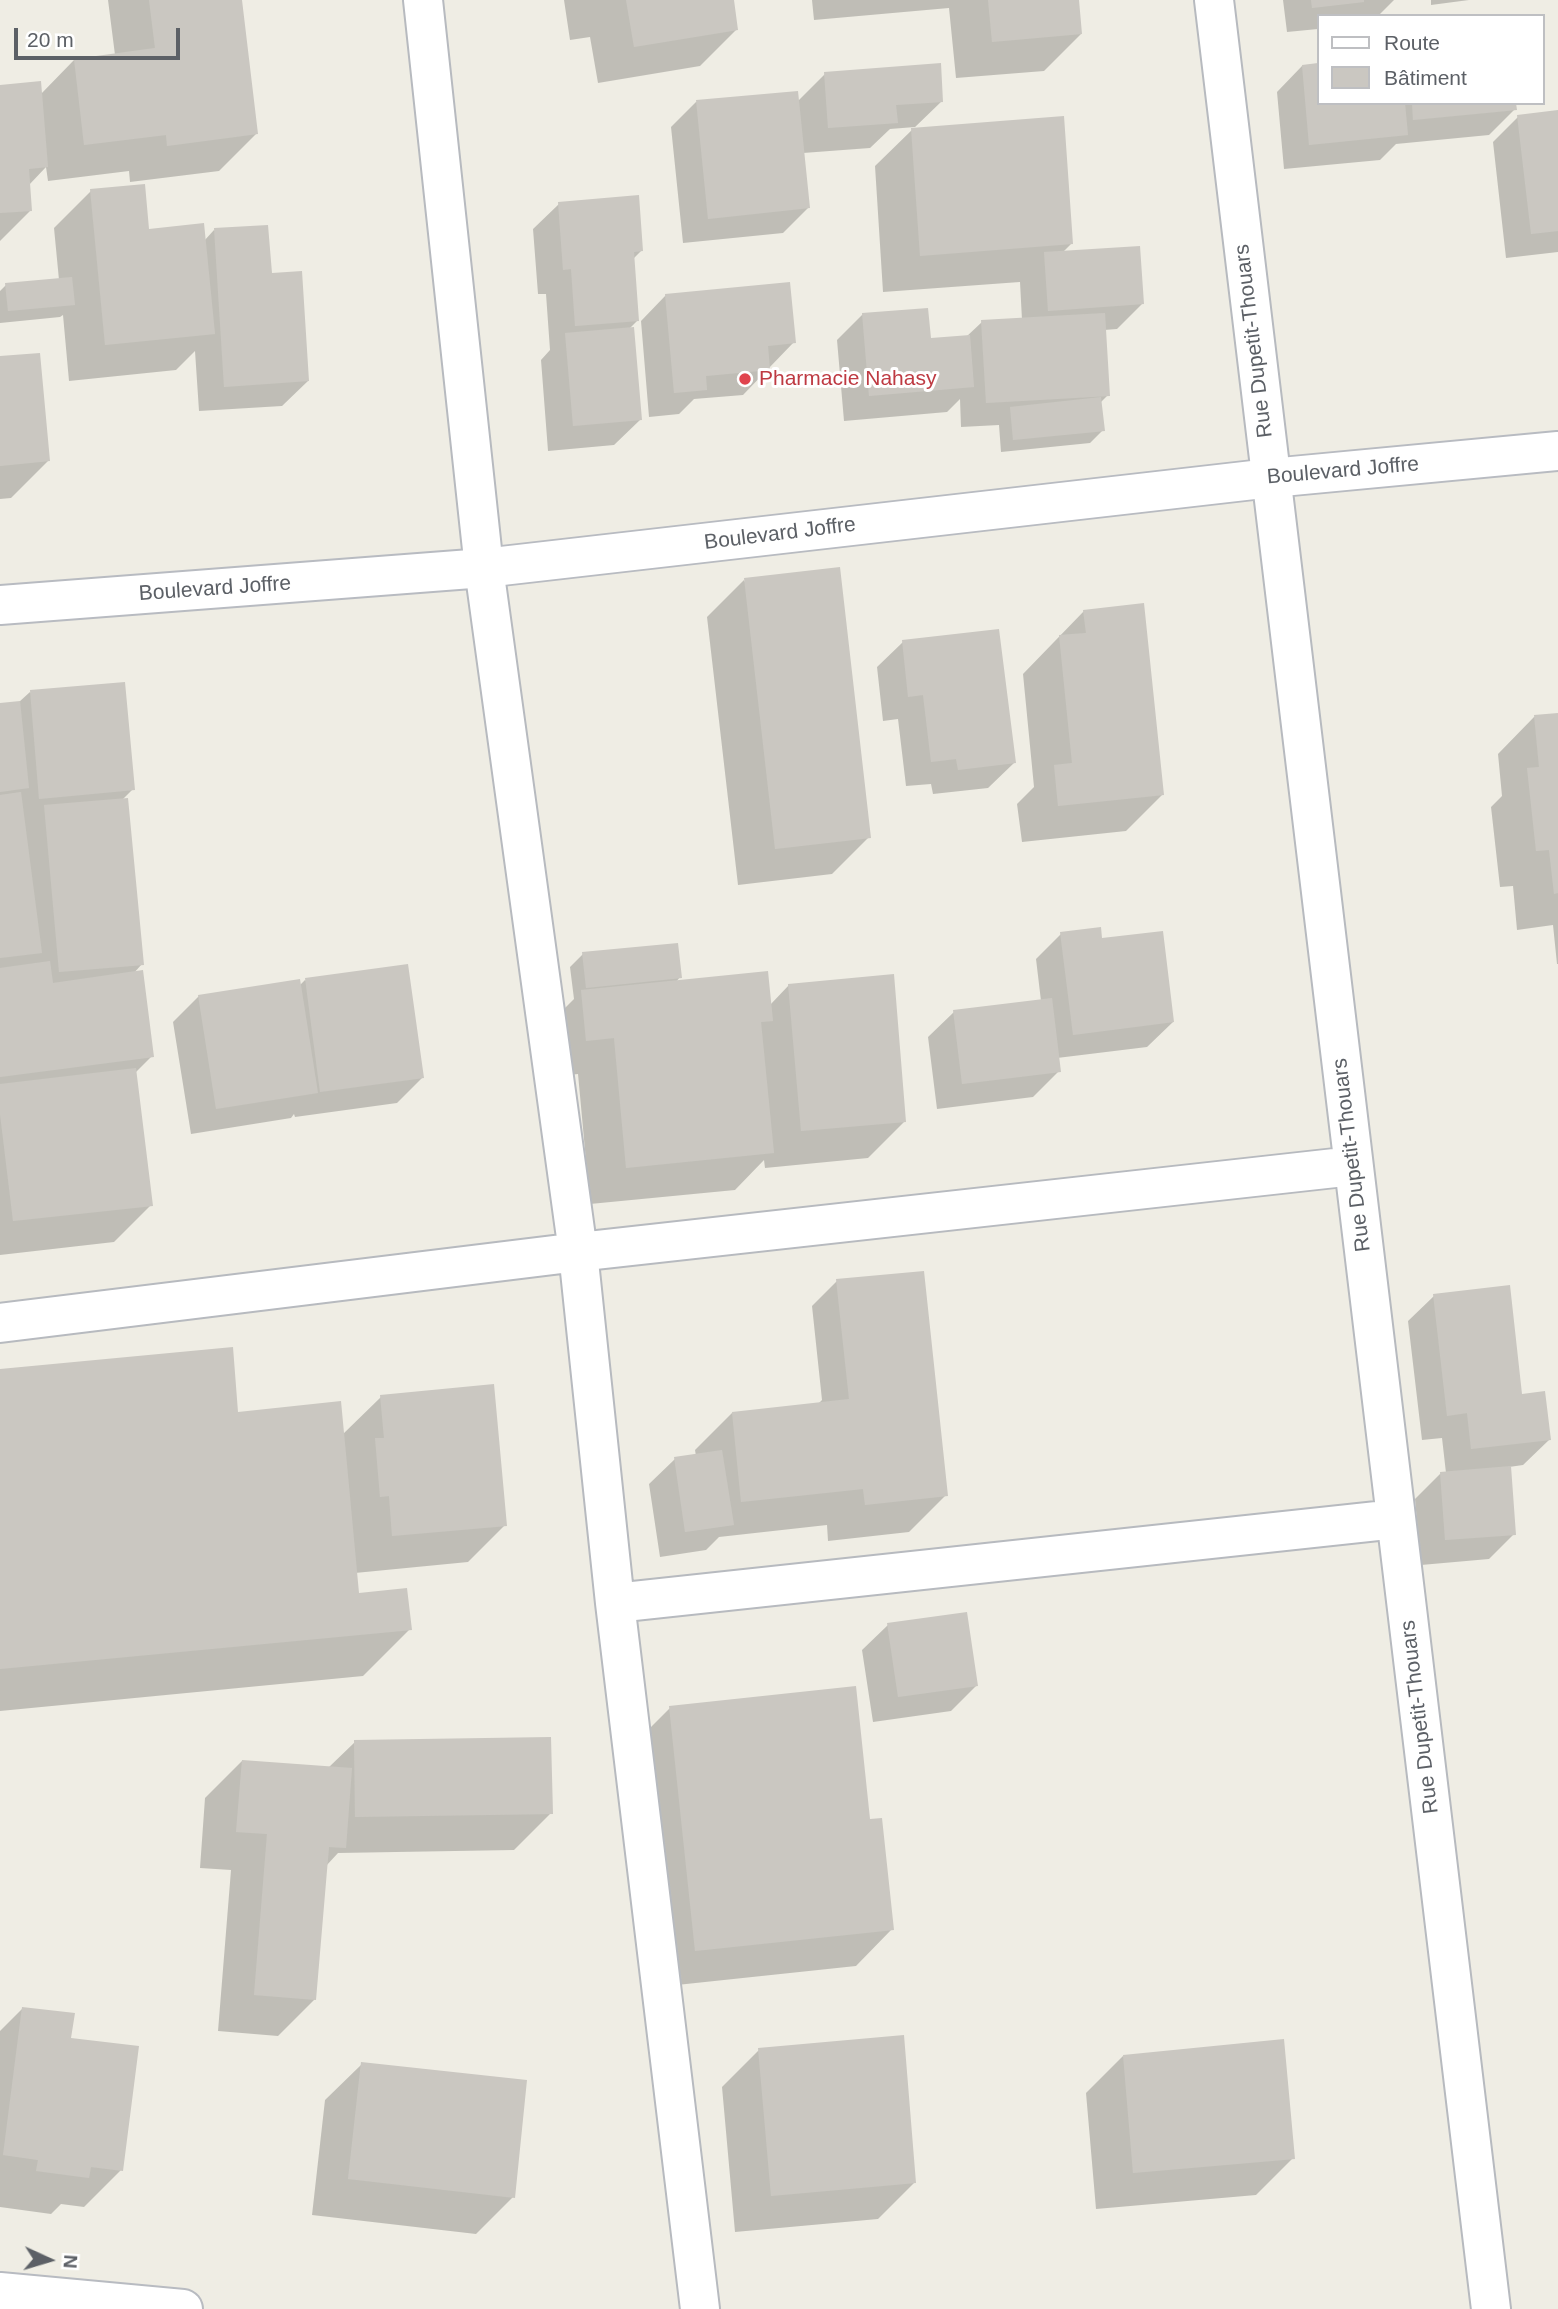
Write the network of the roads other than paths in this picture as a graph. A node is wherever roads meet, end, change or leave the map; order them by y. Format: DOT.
graph roads {
  1 [pos="423,0"];
  2 [pos="1214,0"];
  3 [pos="1558,451"];
  4 [pos="1271,478"];
  5 [pos="484,568"];
  6 [pos="0,605"];
  7 [pos="1353,1166"];
  8 [pos="578,1252"];
  9 [pos="0,1323"];
  10 [pos="1396,1519"];
  11 [pos="615,1602"];
  12 [pos="0,2292"];
  13 [pos="183,2309"];
  14 [pos="700,2309"];
  15 [pos="1490,2309"];
  1 -- 5 [label="street"];
  2 -- 4 [label="street, Rue Dupetit-Thouars"];
  3 -- 4 [label="street, Boulevard Joffre"];
  4 -- 5 [label="street, Boulevard Joffre"];
  4 -- 7 [label="street, Rue Dupetit-Thouars"];
  5 -- 6 [label="street, Boulevard Joffre"];
  5 -- 8 [label="street"];
  7 -- 8 [label="street"];
  7 -- 10 [label="street, Rue Dupetit-Thouars"];
  8 -- 9 [label="street"];
  8 -- 11 [label="street"];
  10 -- 11 [label="street"];
  10 -- 15 [label="street, Rue Dupetit-Thouars"];
  11 -- 14 [label="street"];
  12 -- 13 [label="street"];
}
